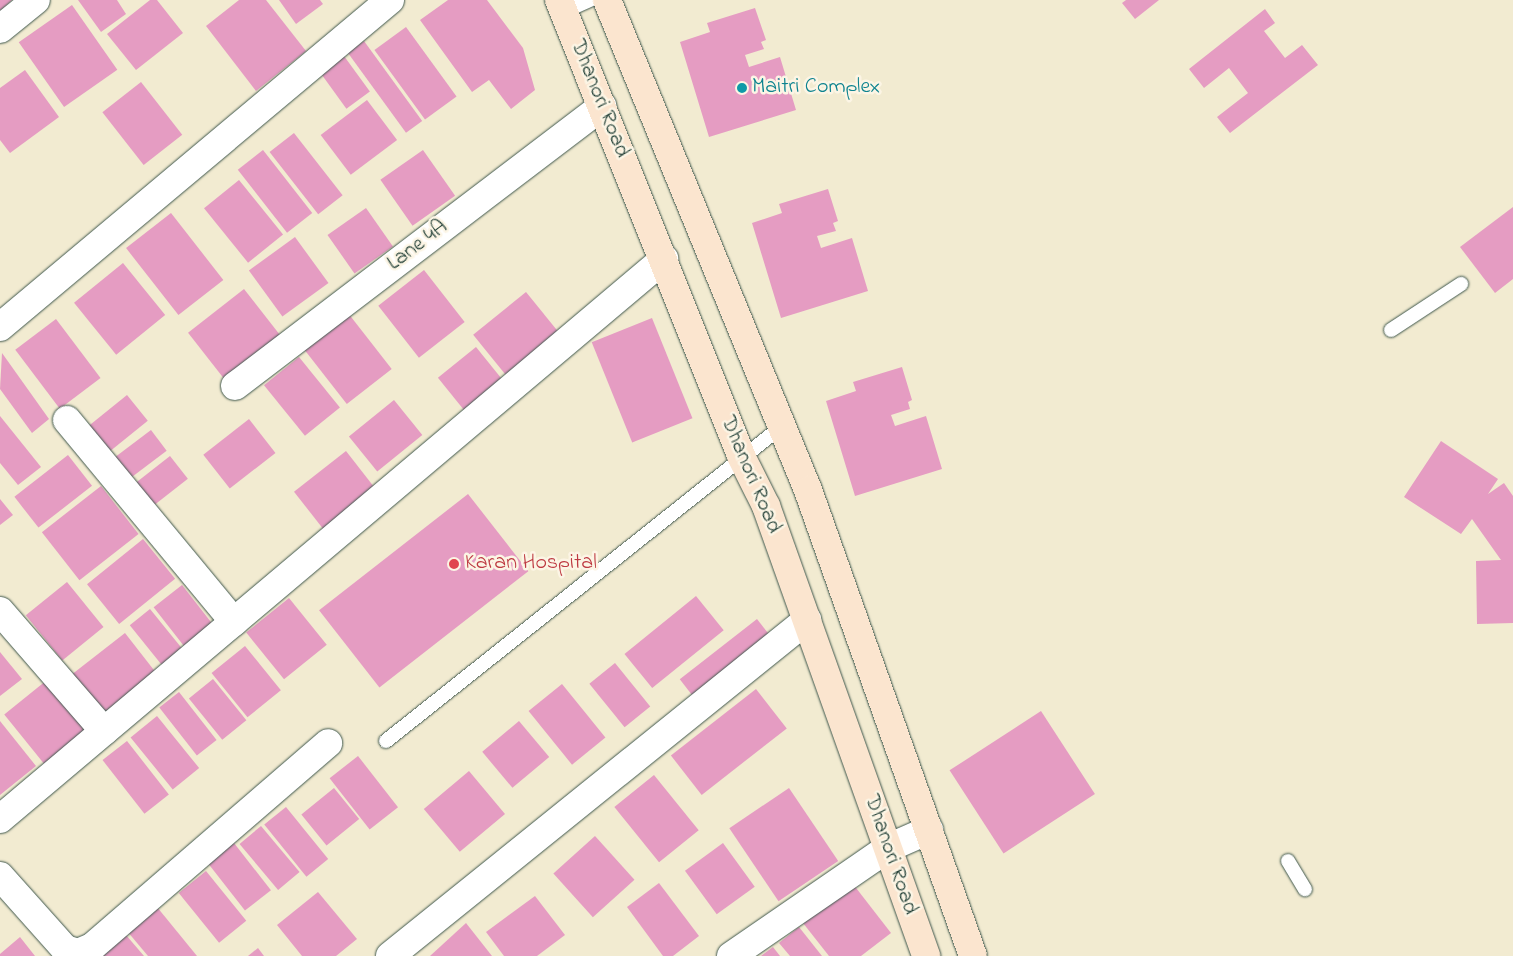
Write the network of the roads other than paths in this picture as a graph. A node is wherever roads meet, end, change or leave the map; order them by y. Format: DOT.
graph roads {
  1 [pos="36,0"];
  2 [pos="390,0"];
  3 [pos="590,0"];
  4 [pos="607,0"];
  5 [pos="561,6"];
  6 [pos="0,29"];
  7 [pos="602,106"];
  8 [pos="664,259"];
  9 [pos="1461,284"];
  10 [pos="0,327"];
  11 [pos="1391,330"];
  12 [pos="235,386"];
  13 [pos="67,420"];
  14 [pos="782,427"];
  15 [pos="741,456"];
  16 [pos="0,611"];
  17 [pos="807,620"];
  18 [pos="234,622"];
  19 [pos="104,731"];
  20 [pos="386,741"];
  21 [pos="328,743"];
  22 [pos="0,818"];
  23 [pos="929,830"];
  24 [pos="888,848"];
  25 [pos="1288,861"];
  26 [pos="0,876"];
  27 [pos="1305,890"];
  28 [pos="390,956"];
  29 [pos="731,956"];
  30 [pos="926,956"];
  31 [pos="973,956"];
  1 -- 6 [label="street"];
  2 -- 10 [label="street"];
  3 -- 5 [label="lane"];
  4 -- 14 [label="main road, Dhanori Road"];
  5 -- 7 [label="main road, Dhanori Road"];
  7 -- 8 [label="main road, Dhanori Road"];
  7 -- 12 [label="street, Lane 4A"];
  8 -- 15 [label="main road, Dhanori Road"];
  8 -- 18 [label="street"];
  9 -- 11 [label="lane"];
  13 -- 18 [label="street"];
  14 -- 15 [label="lane"];
  14 -- 23 [label="main road, Dhanori Road"];
  15 -- 17 [label="main road, Dhanori Road"];
  15 -- 20 [label="lane"];
  16 -- 19 [label="street"];
  17 -- 24 [label="main road, Dhanori Road"];
  17 -- 28 [label="street"];
  18 -- 19 [label="street"];
  19 -- 22 [label="street"];
  21 -- 26 [label="street"];
  23 -- 24 [label="street"];
  23 -- 31 [label="main road, Dhanori Road"];
  24 -- 29 [label="street"];
  24 -- 30 [label="main road, Dhanori Road"];
  25 -- 27 [label="lane"];
}
